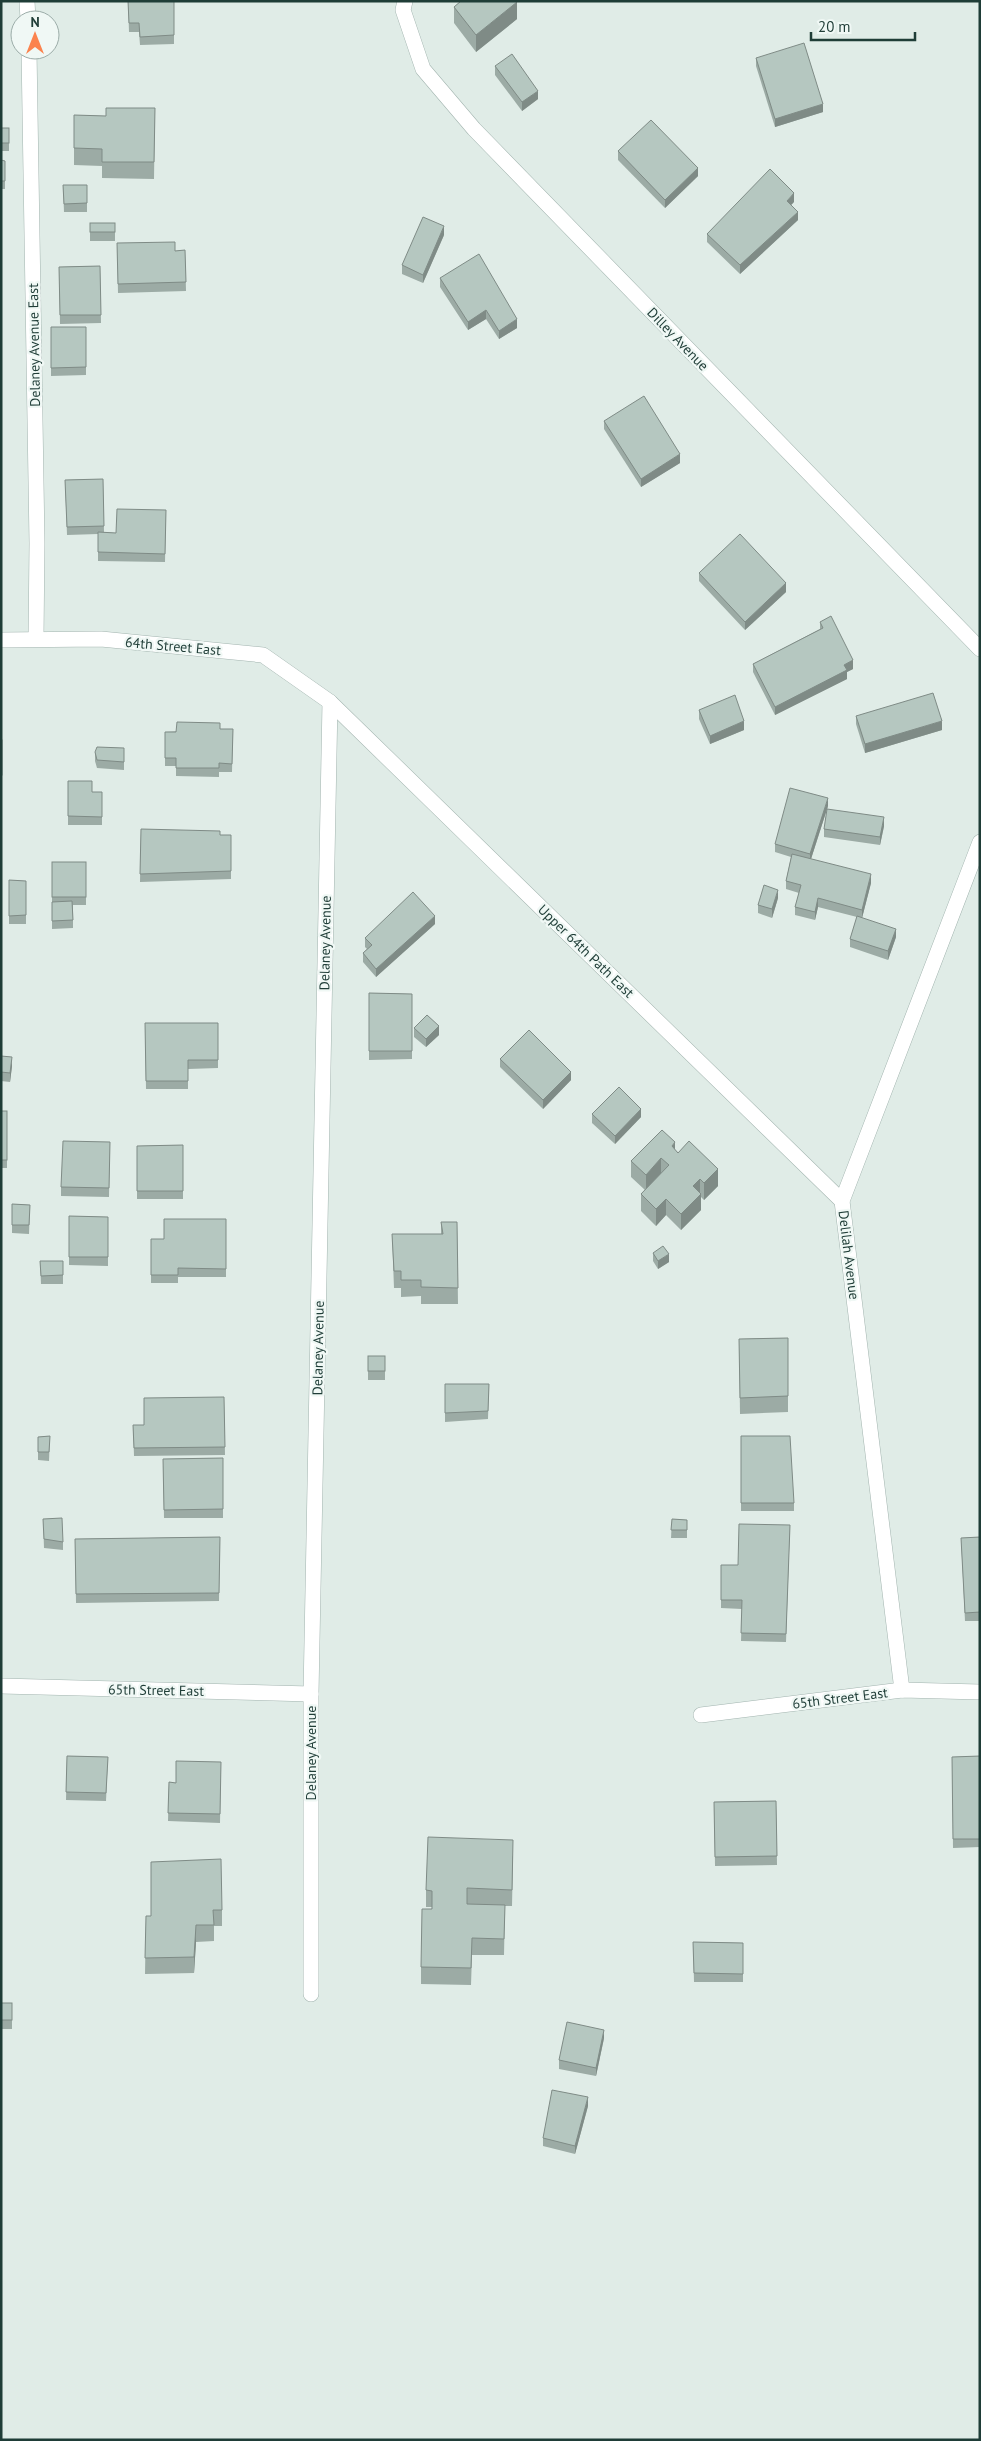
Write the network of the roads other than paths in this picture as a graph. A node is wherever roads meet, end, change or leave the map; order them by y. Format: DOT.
graph roads {
  1 [pos="404,6"];
  2 [pos="29,60"];
  3 [pos="1,640"];
  4 [pos="36,640"];
  5 [pos="980,649"];
  6 [pos="330,702"];
  7 [pos="980,842"];
  8 [pos="842,1201"];
  9 [pos="1,1686"];
  10 [pos="902,1690"];
  11 [pos="980,1692"];
  12 [pos="311,1694"];
  13 [pos="701,1715"];
  14 [pos="310,1994"];
  1 -- 5 [label="street, Dilley Avenue"];
  2 -- 4 [label="street, Delaney Avenue East"];
  3 -- 4 [label="street, 64th Street East"];
  4 -- 6 [label="street, 64th Street East"];
  6 -- 8 [label="street, Upper 64th Path East"];
  6 -- 12 [label="street, Delaney Avenue"];
  7 -- 8 [label="street, Delilah Avenue"];
  8 -- 10 [label="street, Delilah Avenue"];
  9 -- 12 [label="street, 65th Street East"];
  10 -- 11 [label="street, 65th Street East"];
  10 -- 13 [label="street, 65th Street East"];
  12 -- 14 [label="street, Delaney Avenue"];
}
